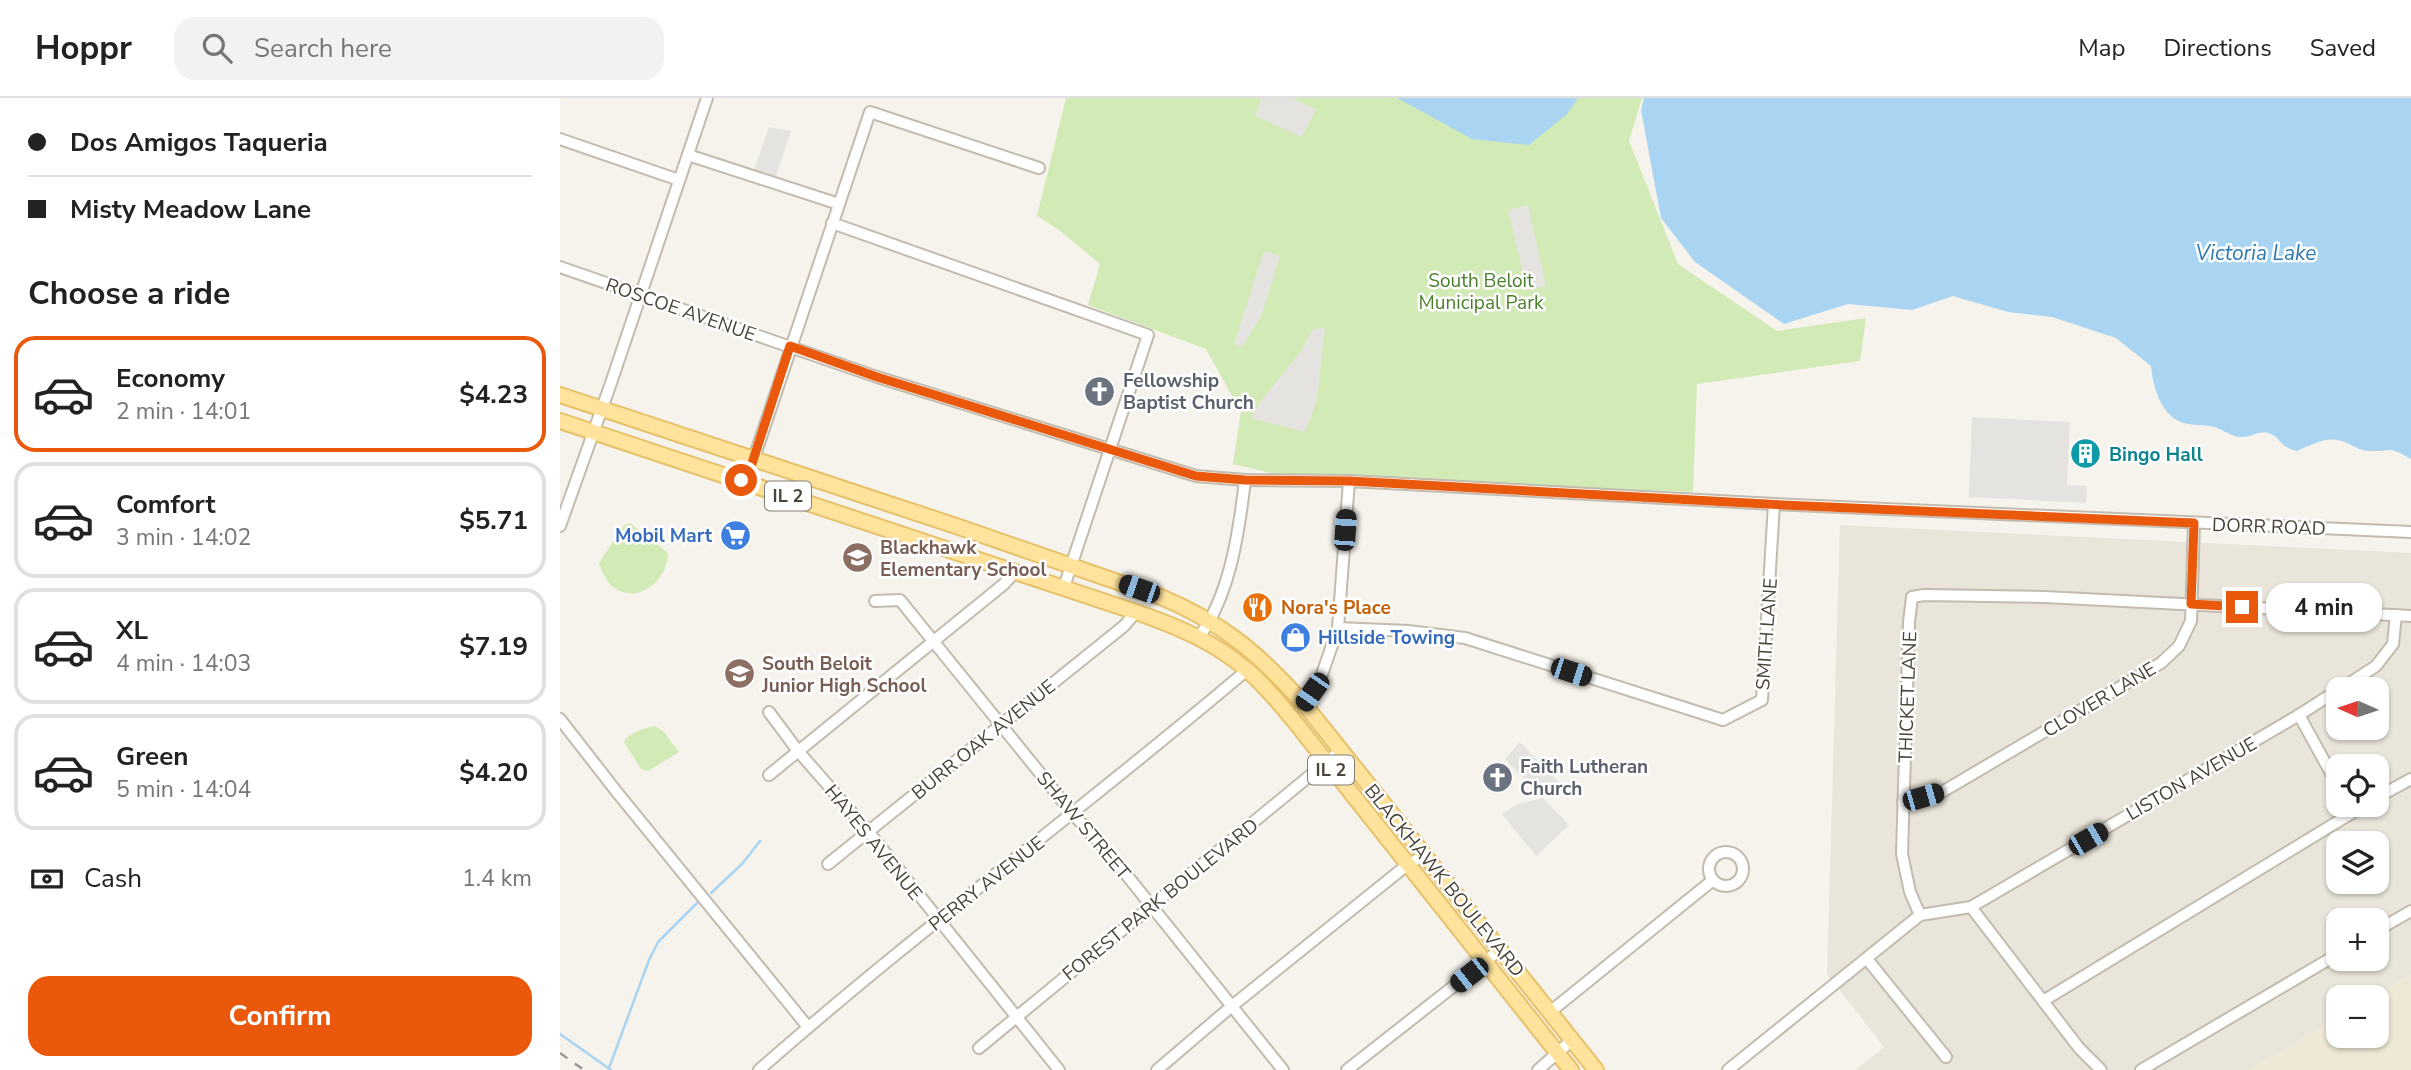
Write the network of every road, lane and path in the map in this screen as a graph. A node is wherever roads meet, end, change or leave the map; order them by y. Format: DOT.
graph roads {
  1 [pos="707,98"];
  2 [pos="560,139"];
  3 [pos="688,155"];
  4 [pos="1039,168"];
  5 [pos="679,180"];
  6 [pos="839,204"];
  7 [pos="832,223"];
  8 [pos="560,267"];
  9 [pos="641,295"];
  10 [pos="790,346"];
  11 [pos="560,395"];
  12 [pos="602,410"];
  13 [pos="560,421"];
  14 [pos="593,432"];
  15 [pos="1110,449"];
  16 [pos="754,460"];
  17 [pos="1245,480"];
  18 [pos="1349,481"];
  19 [pos="746,482"];
  20 [pos="1774,504"];
  21 [pos="2194,523"];
  22 [pos="560,526"];
  23 [pos="2411,532"];
  24 [pos="1072,566"];
  25 [pos="1016,571"];
  26 [pos="1064,587"];
  27 [pos="875,601"];
  28 [pos="2191,604"];
  29 [pos="1136,612"];
  30 [pos="2396,615"];
  31 [pos="2411,616"];
  32 [pos="1211,621"];
  33 [pos="1338,628"];
  34 [pos="1199,637"];
  35 [pos="934,641"];
  36 [pos="1247,670"];
  37 [pos="2359,677"];
  38 [pos="2326,698"];
  39 [pos="1304,704"];
  40 [pos="769,712"];
  41 [pos="2299,715"];
  42 [pos="560,719"];
  43 [pos="1001,724"];
  44 [pos="1341,750"];
  45 [pos="798,751"];
  46 [pos="1326,763"];
  47 [pos="2326,764"];
  48 [pos="769,775"];
  49 [pos="2411,779"];
  50 [pos="2389,791"];
  51 [pos="1903,803"];
  52 [pos="1073,814"];
  53 [pos="2336,817"];
  54 [pos="868,831"];
  55 [pos="1425,855"];
  56 [pos="828,864"];
  57 [pos="1407,865"];
  58 [pos="1713,880"];
  59 [pos="1152,907"];
  60 [pos="1971,907"];
  61 [pos="2411,911"];
  62 [pos="1920,915"];
  63 [pos="938,920"];
  64 [pos="2389,924"];
  65 [pos="1501,950"];
  66 [pos="1867,958"];
  67 [pos="2326,961"];
  68 [pos="1484,963"];
  69 [pos="2043,1001"];
  70 [pos="1232,1006"];
  71 [pos="1550,1012"];
  72 [pos="1016,1016"];
  73 [pos="808,1027"];
  74 [pos="1572,1041"];
  75 [pos="979,1048"];
  76 [pos="1558,1054"];
  77 [pos="1946,1057"];
  78 [pos="760,1070"];
  79 [pos="1059,1070"];
  80 [pos="1157,1070"];
  81 [pos="1283,1070"];
  82 [pos="1347,1070"];
  83 [pos="1538,1070"];
  84 [pos="1571,1070"];
  85 [pos="1596,1070"];
  86 [pos="1728,1070"];
  87 [pos="2101,1070"];
  88 [pos="2141,1070"];
  1 -- 3 [label="street"];
  2 -- 5 [label="street"];
  3 -- 5 [label="street"];
  3 -- 6 [label="street"];
  4 -- 6 [label="street"];
  5 -- 9 [label="street"];
  6 -- 7 [label="street"];
  7 -- 10 [label="street"];
  7 -- 15 [label="street"];
  8 -- 9 [label="street, ROSCOE AVENUE"];
  9 -- 10 [label="street, ROSCOE AVENUE"];
  9 -- 12 [label="street"];
  10 -- 15 [label="street, ROSCOE AVENUE"];
  10 -- 16 [label="street"];
  11 -- 12 [label="main road, BLACKHAWK BOULEVARD / IL 2"];
  12 -- 14 [label="street"];
  12 -- 16 [label="main road, BLACKHAWK BOULEVARD / IL 2"];
  13 -- 14 [label="main road, BLACKHAWK BOULEVARD / IL 2"];
  14 -- 19 [label="main road, BLACKHAWK BOULEVARD / IL 2"];
  14 -- 22 [label="street"];
  15 -- 17 [label="street, ROSCOE AVENUE"];
  15 -- 24 [label="street"];
  16 -- 19 [label="street"];
  16 -- 24 [label="main road, BLACKHAWK BOULEVARD / IL 2"];
  17 -- 18 [label="street, DORR ROAD"];
  17 -- 32 [label="street"];
  18 -- 20 [label="street, DORR ROAD"];
  18 -- 33 [label="street"];
  19 -- 25 [label="main road, BLACKHAWK BOULEVARD / IL 2"];
  20 -- 21 [label="street, DORR ROAD"];
  20 -- 33 [label="street, SMITH LANE"];
  21 -- 23 [label="street, DORR ROAD"];
  21 -- 28 [label="street, CLOVER LANE"];
  24 -- 26 [label="street"];
  24 -- 32 [label="main road, BLACKHAWK BOULEVARD / IL 2"];
  25 -- 26 [label="main road, BLACKHAWK BOULEVARD / IL 2"];
  25 -- 35 [label="street"];
  26 -- 29 [label="main road, BLACKHAWK BOULEVARD / IL 2"];
  27 -- 35 [label="street, SHAW STREET"];
  28 -- 30 [label="street"];
  28 -- 51 [label="street, CLOVER LANE"];
  28 -- 51 [label="street, THICKET LANE"];
  29 -- 34 [label="main road, BLACKHAWK BOULEVARD / IL 2"];
  29 -- 43 [label="street, BURR OAK AVENUE"];
  30 -- 31 [label="street"];
  30 -- 37 [label="street, LISTON AVENUE"];
  32 -- 34 [label="street"];
  32 -- 39 [label="main road, BLACKHAWK BOULEVARD / IL 2"];
  33 -- 39 [label="street"];
  34 -- 36 [label="main road, BLACKHAWK BOULEVARD / IL 2"];
  35 -- 43 [label="street, SHAW STREET"];
  35 -- 45 [label="street"];
  36 -- 46 [label="main road, BLACKHAWK BOULEVARD / IL 2"];
  36 -- 52 [label="street, PERRY AVENUE"];
  38 -- 41 [label="street, LISTON AVENUE"];
  39 -- 44 [label="main road, BLACKHAWK BOULEVARD / IL 2"];
  40 -- 45 [label="street, HAYES AVENUE"];
  41 -- 47 [label="street"];
  41 -- 60 [label="street, LISTON AVENUE"];
  42 -- 73 [label="street"];
  43 -- 52 [label="street, SHAW STREET"];
  43 -- 54 [label="street, BURR OAK AVENUE"];
  44 -- 46 [label="street, FOREST PARK BOULEVARD"];
  44 -- 55 [label="main road, BLACKHAWK BOULEVARD / IL 2"];
  45 -- 48 [label="street"];
  45 -- 54 [label="street, HAYES AVENUE"];
  46 -- 57 [label="main road, BLACKHAWK BOULEVARD / IL 2"];
  46 -- 59 [label="street, FOREST PARK BOULEVARD"];
  49 -- 50 [label="street"];
  51 -- 62 [label="street, THICKET LANE"];
  52 -- 59 [label="street, SHAW STREET"];
  52 -- 63 [label="street, PERRY AVENUE"];
  53 -- 69 [label="street"];
  54 -- 56 [label="street, BURR OAK AVENUE"];
  54 -- 63 [label="street, HAYES AVENUE"];
  55 -- 57 [label="street"];
  55 -- 65 [label="main road, BLACKHAWK BOULEVARD / IL 2"];
  57 -- 68 [label="main road, BLACKHAWK BOULEVARD / IL 2"];
  57 -- 70 [label="street"];
  58 -- 71 [label="street"];
  59 -- 70 [label="street, SHAW STREET"];
  59 -- 72 [label="street, FOREST PARK BOULEVARD"];
  60 -- 62 [label="street"];
  60 -- 69 [label="street"];
  61 -- 64 [label="street"];
  62 -- 66 [label="street"];
  63 -- 72 [label="street, HAYES AVENUE"];
  63 -- 73 [label="street, PERRY AVENUE"];
  65 -- 68 [label="street"];
  65 -- 71 [label="main road, BLACKHAWK BOULEVARD / IL 2"];
  66 -- 77 [label="street"];
  66 -- 86 [label="street"];
  67 -- 88 [label="street"];
  68 -- 76 [label="main road, BLACKHAWK BOULEVARD / IL 2"];
  68 -- 82 [label="street"];
  69 -- 87 [label="street"];
  70 -- 80 [label="street"];
  70 -- 81 [label="street, SHAW STREET"];
  71 -- 74 [label="main road, BLACKHAWK BOULEVARD / IL 2"];
  72 -- 75 [label="street, FOREST PARK BOULEVARD"];
  72 -- 79 [label="street, HAYES AVENUE"];
  73 -- 78 [label="street, PERRY AVENUE"];
  74 -- 76 [label="street"];
  74 -- 85 [label="main road, BLACKHAWK BOULEVARD / IL 2"];
  76 -- 83 [label="street"];
  76 -- 84 [label="main road, BLACKHAWK BOULEVARD / IL 2"];
}
